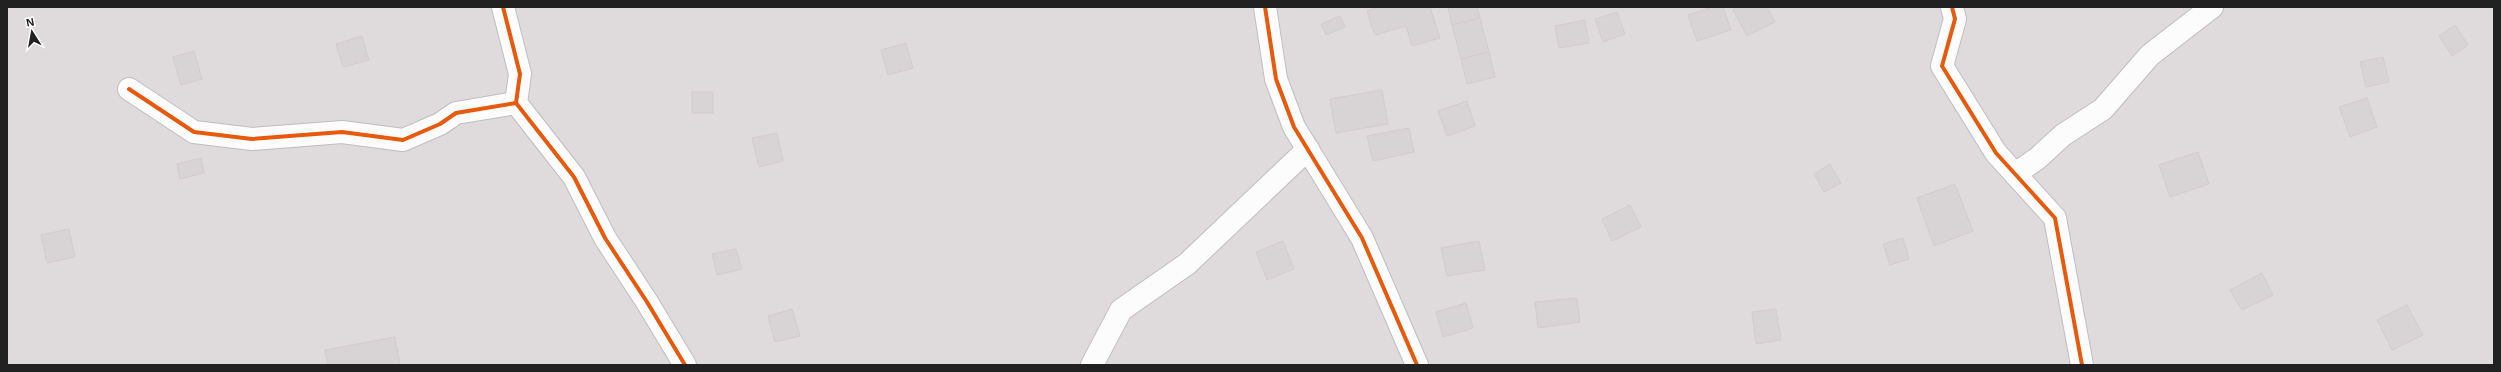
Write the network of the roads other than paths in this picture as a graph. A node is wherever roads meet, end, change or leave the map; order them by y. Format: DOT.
graph roads {
  1 [pos="503,7"];
  2 [pos="1264,7"];
  3 [pos="1952,7"];
  4 [pos="2212,7"];
  5 [pos="129,89"];
  6 [pos="516,104"];
  7 [pos="1308,149"];
  8 [pos="2015,174"];
  9 [pos="685,365"];
  10 [pos="1092,365"];
  11 [pos="1417,365"];
  12 [pos="2082,365"];
  1 -- 6 [label="street"];
  2 -- 7 [label="street"];
  3 -- 8 [label="street"];
  4 -- 8 [label="street"];
  5 -- 6 [label="street"];
  6 -- 9 [label="street"];
  7 -- 10 [label="street"];
  7 -- 11 [label="street"];
  8 -- 12 [label="street"];
}
